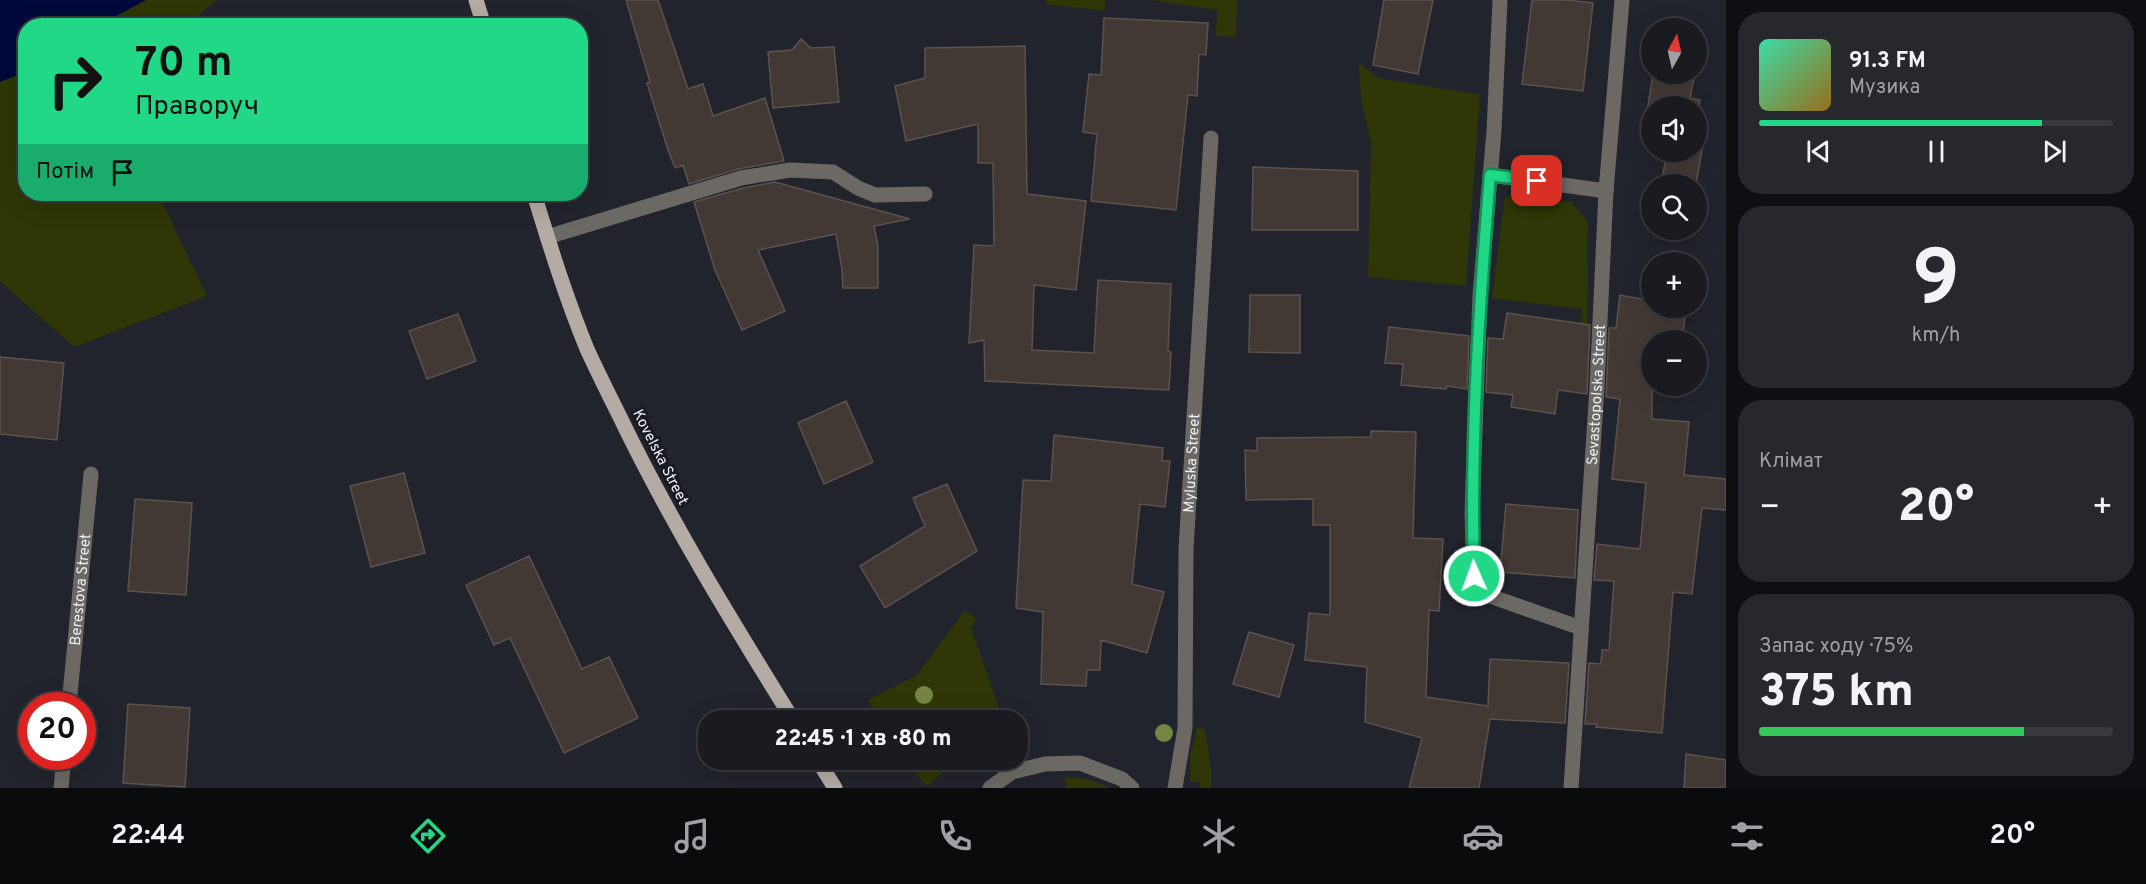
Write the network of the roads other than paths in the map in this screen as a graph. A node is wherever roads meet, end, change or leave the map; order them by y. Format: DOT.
graph roads {
  1 [pos="476,0"];
  2 [pos="1500,0"];
  3 [pos="1622,0"];
  4 [pos="482,18"];
  5 [pos="1211,138"];
  6 [pos="1490,175"];
  7 [pos="1606,191"];
  8 [pos="925,194"];
  9 [pos="536,201"];
  10 [pos="547,237"];
  11 [pos="91,474"];
  12 [pos="1581,628"];
  13 [pos="70,692"];
  14 [pos="787,710"];
  15 [pos="63,770"];
  16 [pos="824,770"];
  17 [pos="61,788"];
  18 [pos="835,788"];
  19 [pos="990,788"];
  20 [pos="1132,788"];
  21 [pos="1175,788"];
  22 [pos="1571,788"];
  1 -- 4 [label="main road"];
  2 -- 6 [label="street"];
  3 -- 7 [label="street, Sevastopolska Street"];
  5 -- 21 [label="street, Myluska Street"];
  6 -- 7 [label="street"];
  6 -- 12 [label="street"];
  7 -- 12 [label="street, Sevastopolska Street"];
  8 -- 10 [label="street"];
  9 -- 10 [label="main road, Kovelska Street"];
  10 -- 14 [label="main road, Kovelska Street"];
  11 -- 13 [label="street, Berestova Street"];
  12 -- 22 [label="street, Sevastopolska Street"];
  15 -- 17 [label="street"];
  16 -- 18 [label="main road"];
  19 -- 20 [label="street"];
}
